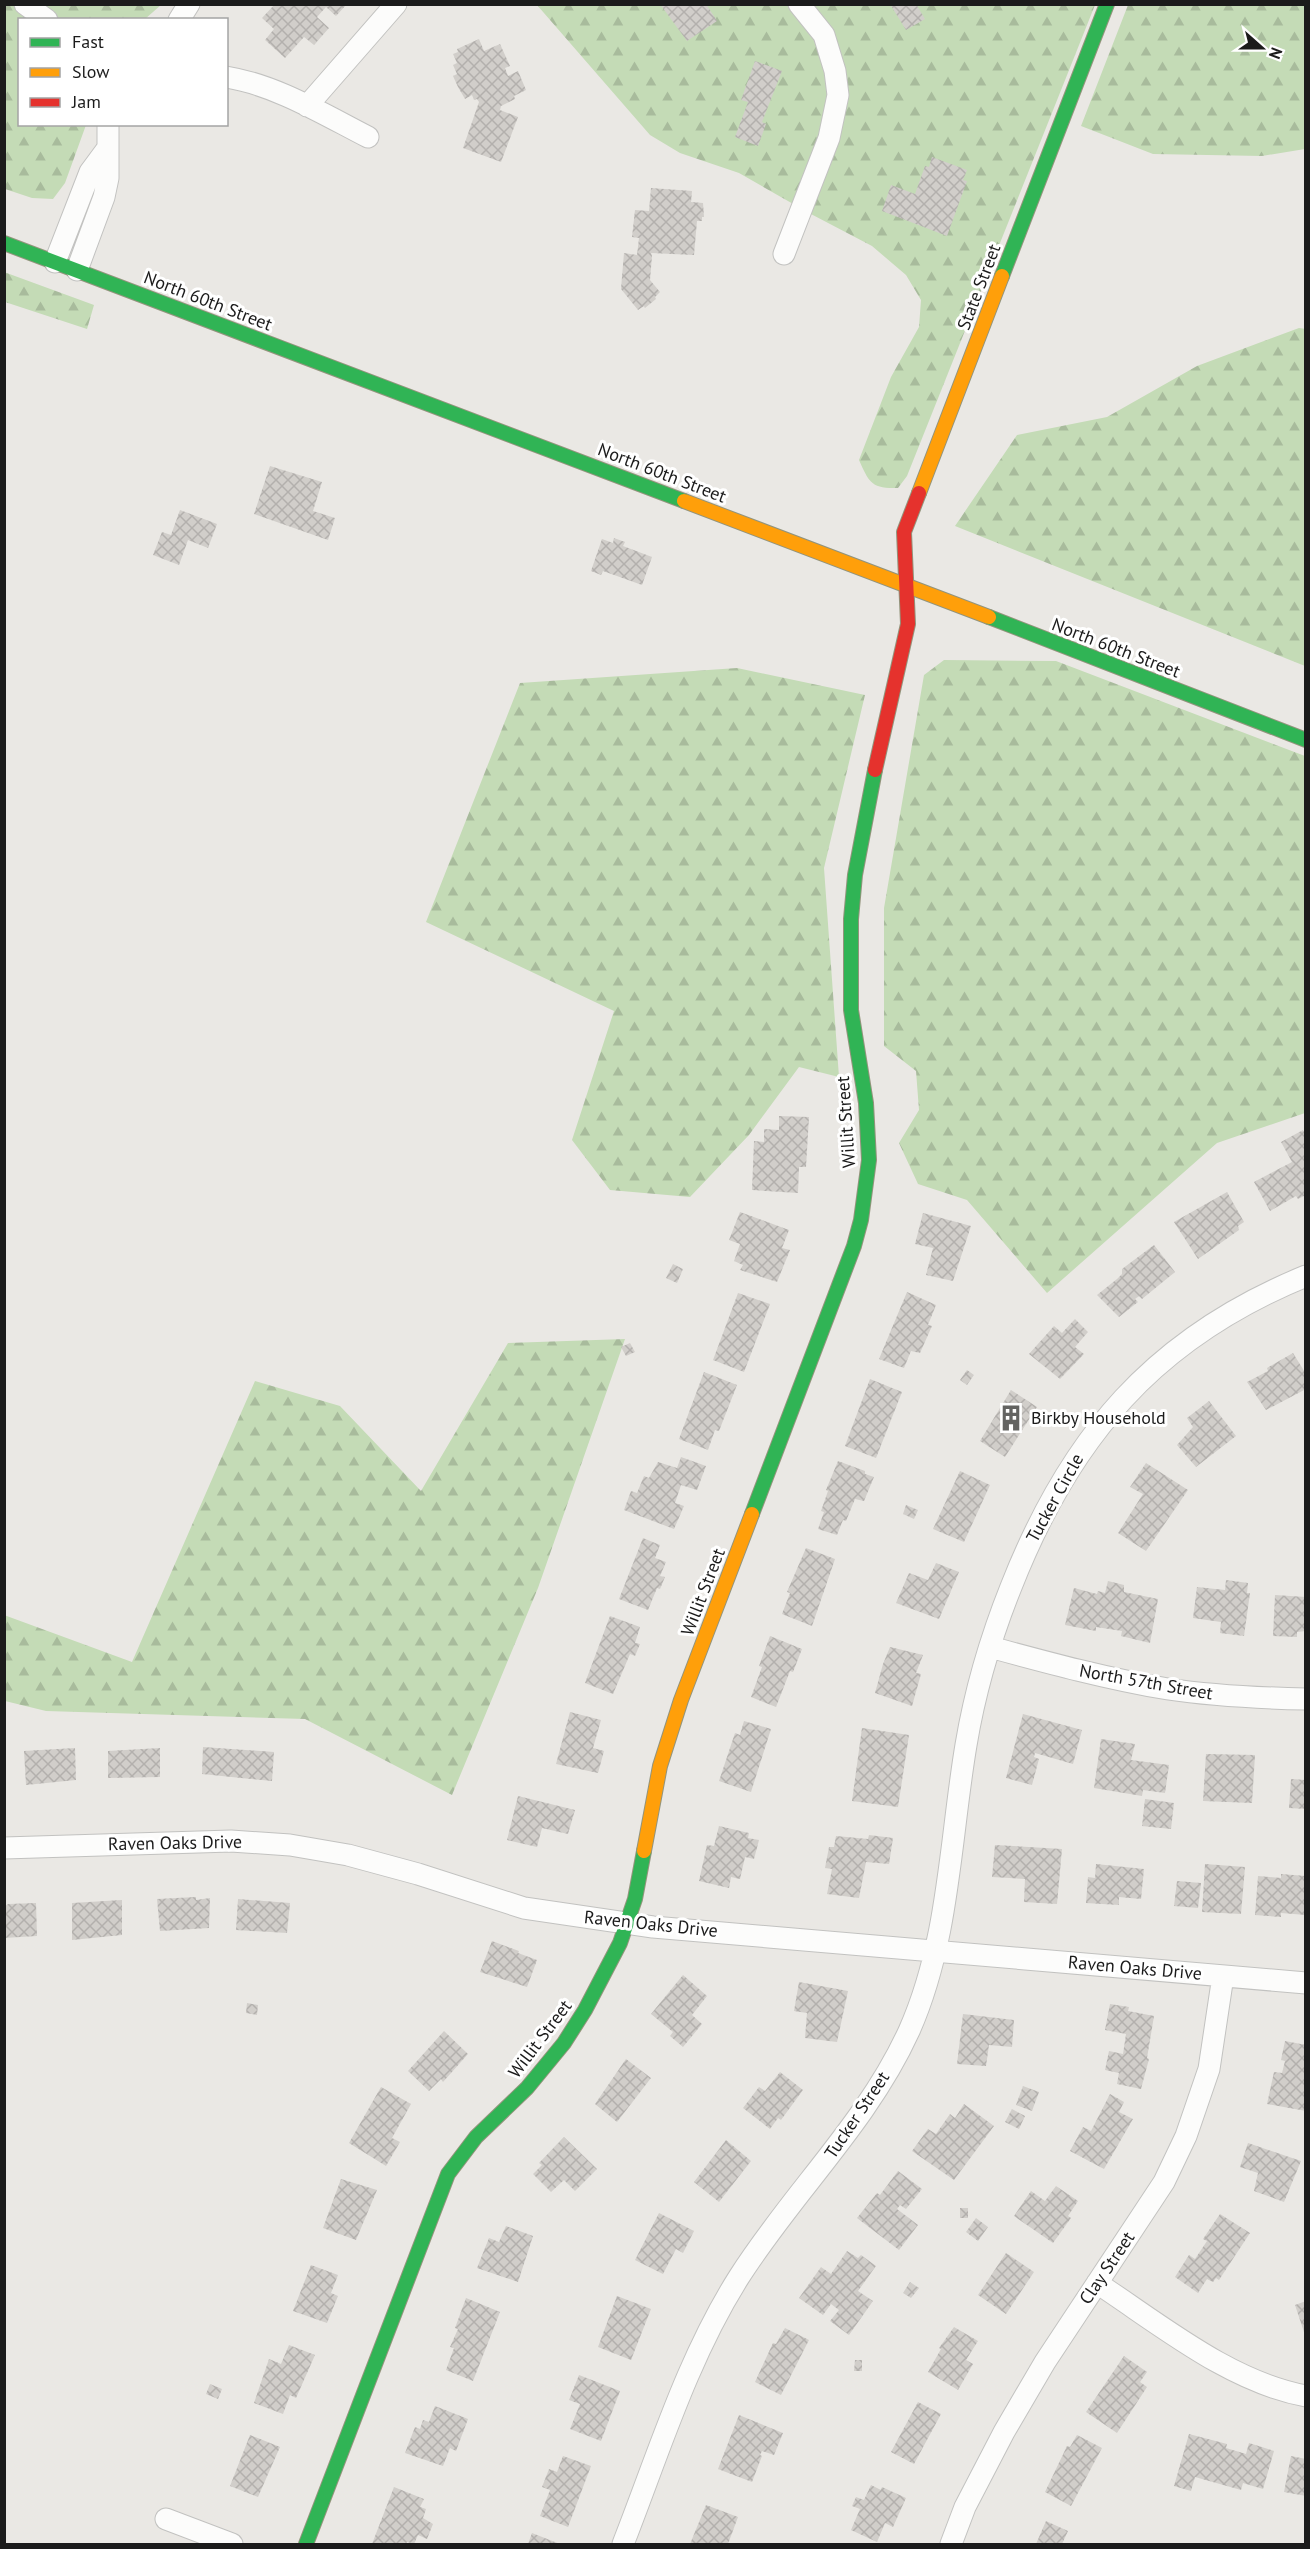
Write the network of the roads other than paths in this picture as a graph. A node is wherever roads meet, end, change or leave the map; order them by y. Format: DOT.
graph roads {
  1 [pos="26,4"];
  2 [pos="189,4"];
  3 [pos="396,4"];
  4 [pos="799,4"];
  5 [pos="1107,4"];
  6 [pos="44,18"];
  7 [pos="180,18"];
  8 [pos="228,77"];
  9 [pos="307,106"];
  10 [pos="108,126"];
  11 [pos="368,137"];
  12 [pos="107,148"];
  13 [pos="4,243"];
  14 [pos="784,254"];
  15 [pos="55,262"];
  16 [pos="77,270"];
  17 [pos="906,585"];
  18 [pos="1305,741"];
  19 [pos="1305,1276"];
  20 [pos="990,1647"];
  21 [pos="1305,1699"];
  22 [pos="4,1848"];
  23 [pos="629,1922"];
  24 [pos="935,1949"];
  25 [pos="1223,1976"];
  26 [pos="1305,1983"];
  27 [pos="1097,2283"];
  28 [pos="1305,2396"];
  29 [pos="166,2519"];
  30 [pos="232,2544"];
  31 [pos="306,2544"];
  32 [pos="623,2544"];
  33 [pos="951,2544"];
  1 -- 6 [label="street"];
  2 -- 7 [label="street"];
  3 -- 9 [label="street"];
  4 -- 14 [label="street"];
  5 -- 17 [label="street, State Street"];
  8 -- 9 [label="street"];
  9 -- 11 [label="street"];
  10 -- 12 [label="street"];
  12 -- 15 [label="street"];
  12 -- 16 [label="street"];
  13 -- 15 [label="street, North 60th Street"];
  15 -- 16 [label="street, North 60th Street"];
  16 -- 17 [label="street, North 60th Street"];
  17 -- 18 [label="street, North 60th Street"];
  17 -- 23 [label="street, Willit Street"];
  19 -- 20 [label="street, Tucker Circle"];
  20 -- 21 [label="street, North 57th Street"];
  20 -- 24 [label="street, Tucker Street"];
  22 -- 23 [label="street, Raven Oaks Drive"];
  23 -- 24 [label="street, Raven Oaks Drive"];
  23 -- 31 [label="street, Willit Street"];
  24 -- 25 [label="street, Raven Oaks Drive"];
  24 -- 32 [label="street, Tucker Street"];
  25 -- 26 [label="street, Raven Oaks Drive"];
  25 -- 27 [label="street, Clay Street"];
  27 -- 28 [label="street"];
  27 -- 33 [label="street, Clay Street"];
  29 -- 30 [label="street"];
}
